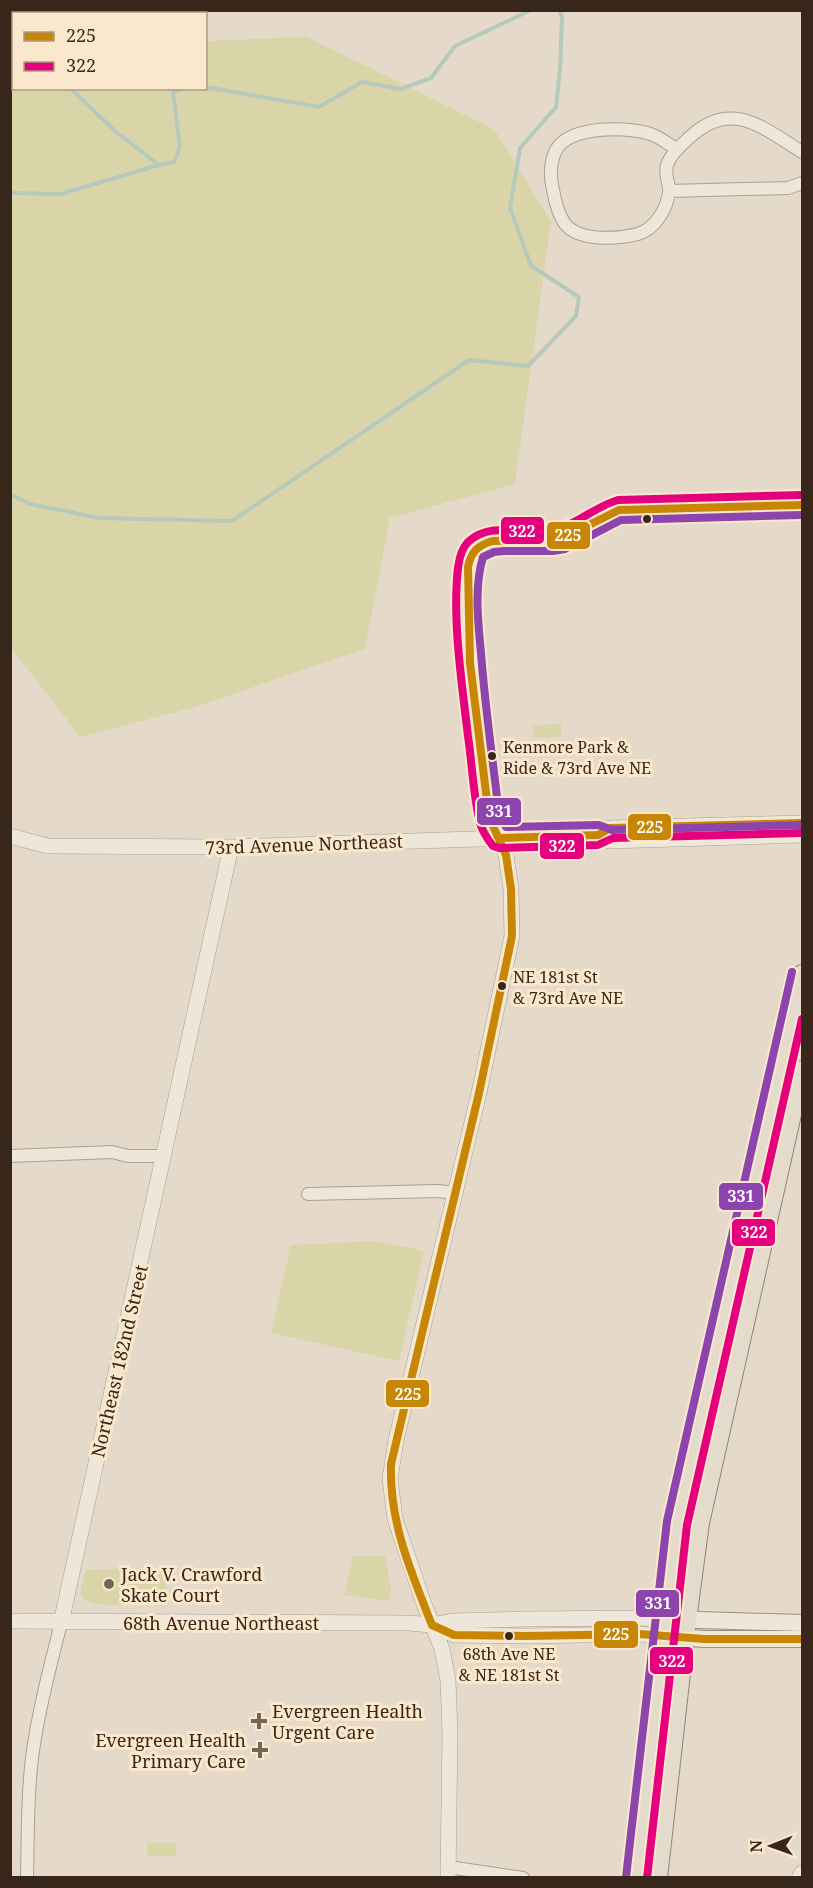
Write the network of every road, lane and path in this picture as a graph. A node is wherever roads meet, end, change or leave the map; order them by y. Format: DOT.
graph roads {
  1 [pos="677,149"];
  2 [pos="802,152"];
  3 [pos="802,186"];
  4 [pos="669,191"];
  5 [pos="802,823"];
  6 [pos="598,835"];
  7 [pos="10,836"];
  8 [pos="802,836"];
  9 [pos="499,838"];
  10 [pos="231,847"];
  11 [pos="802,974"];
  12 [pos="802,1070"];
  13 [pos="10,1156"];
  14 [pos="163,1156"];
  15 [pos="454,1193"];
  16 [pos="308,1194"];
  17 [pos="10,1621"];
  18 [pos="61,1623"];
  19 [pos="802,1623"];
  20 [pos="432,1625"];
  21 [pos="665,1627"];
  22 [pos="686,1629"];
  23 [pos="802,1639"];
  24 [pos="448,1872"];
  25 [pos="802,1873"];
  26 [pos="27,1878"];
  27 [pos="523,1878"];
  28 [pos="636,1878"];
  29 [pos="658,1878"];
  30 [pos="799,1878"];
  1 -- 2 [label="street"];
  1 -- 4 [label="street"];
  1 -- 4 [label="street"];
  3 -- 4 [label="street"];
  5 -- 6 [label="street, 73rd Avenue Northeast"];
  6 -- 8 [label="street, 73rd Avenue Northeast"];
  6 -- 9 [label="street, 73rd Avenue Northeast"];
  7 -- 10 [label="street, 73rd Avenue Northeast"];
  9 -- 10 [label="street, 73rd Avenue Northeast"];
  9 -- 15 [label="street"];
  10 -- 14 [label="street, Northeast 182nd Street"];
  11 -- 21 [label="main road"];
  12 -- 22 [label="main road"];
  13 -- 14 [label="street"];
  14 -- 18 [label="street, Northeast 182nd Street"];
  15 -- 16 [label="street"];
  15 -- 20 [label="street"];
  17 -- 18 [label="street, 68th Avenue Northeast"];
  18 -- 20 [label="street, 68th Avenue Northeast"];
  18 -- 26 [label="street, Northeast 182nd Street"];
  19 -- 22 [label="main road, 68th Avenue Northeast"];
  20 -- 21 [label="street, 68th Avenue Northeast"];
  20 -- 24 [label="street"];
  21 -- 22 [label="main road, 68th Avenue Northeast"];
  21 -- 28 [label="main road"];
  22 -- 23 [label="main road, 68th Avenue Northeast"];
  22 -- 29 [label="main road"];
  24 -- 27 [label="street"];
  25 -- 30 [label="street"];
}
